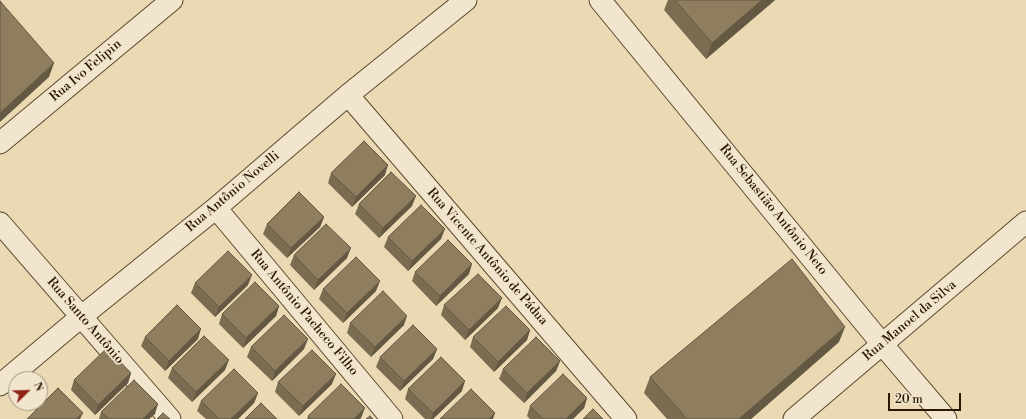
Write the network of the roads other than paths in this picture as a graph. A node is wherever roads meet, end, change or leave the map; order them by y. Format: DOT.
graph roads {
  1 [pos="172,0"];
  2 [pos="466,0"];
  3 [pos="600,0"];
  4 [pos="348,95"];
  5 [pos="0,143"];
  6 [pos="216,208"];
  7 [pos="1026,222"];
  8 [pos="0,223"];
  9 [pos="82,316"];
  10 [pos="882,344"];
  11 [pos="0,385"];
  12 [pos="170,419"];
  13 [pos="392,419"];
  14 [pos="626,419"];
  15 [pos="794,419"];
  16 [pos="946,419"];
  1 -- 5 [label="street, Rua Ivo Felipin"];
  2 -- 4 [label="street, Rua Antônio Novelli"];
  3 -- 10 [label="street, Rua Sebastião Antônio Neto"];
  4 -- 6 [label="street, Rua Antônio Novelli"];
  4 -- 14 [label="street, Rua Vicente Antônio de Pádua"];
  6 -- 9 [label="street, Rua Antônio Novelli"];
  6 -- 13 [label="street, Rua Antônio Pacheco Filho"];
  7 -- 10 [label="street, Rua Manoel da Silva"];
  8 -- 9 [label="street, Rua Santo Antônio"];
  9 -- 11 [label="street, Rua Antônio Novelli"];
  9 -- 12 [label="street, Rua Santo Antônio"];
  10 -- 15 [label="street, Rua Manoel da Silva"];
  10 -- 16 [label="street, Rua Sebastião Antônio Neto"];
}
